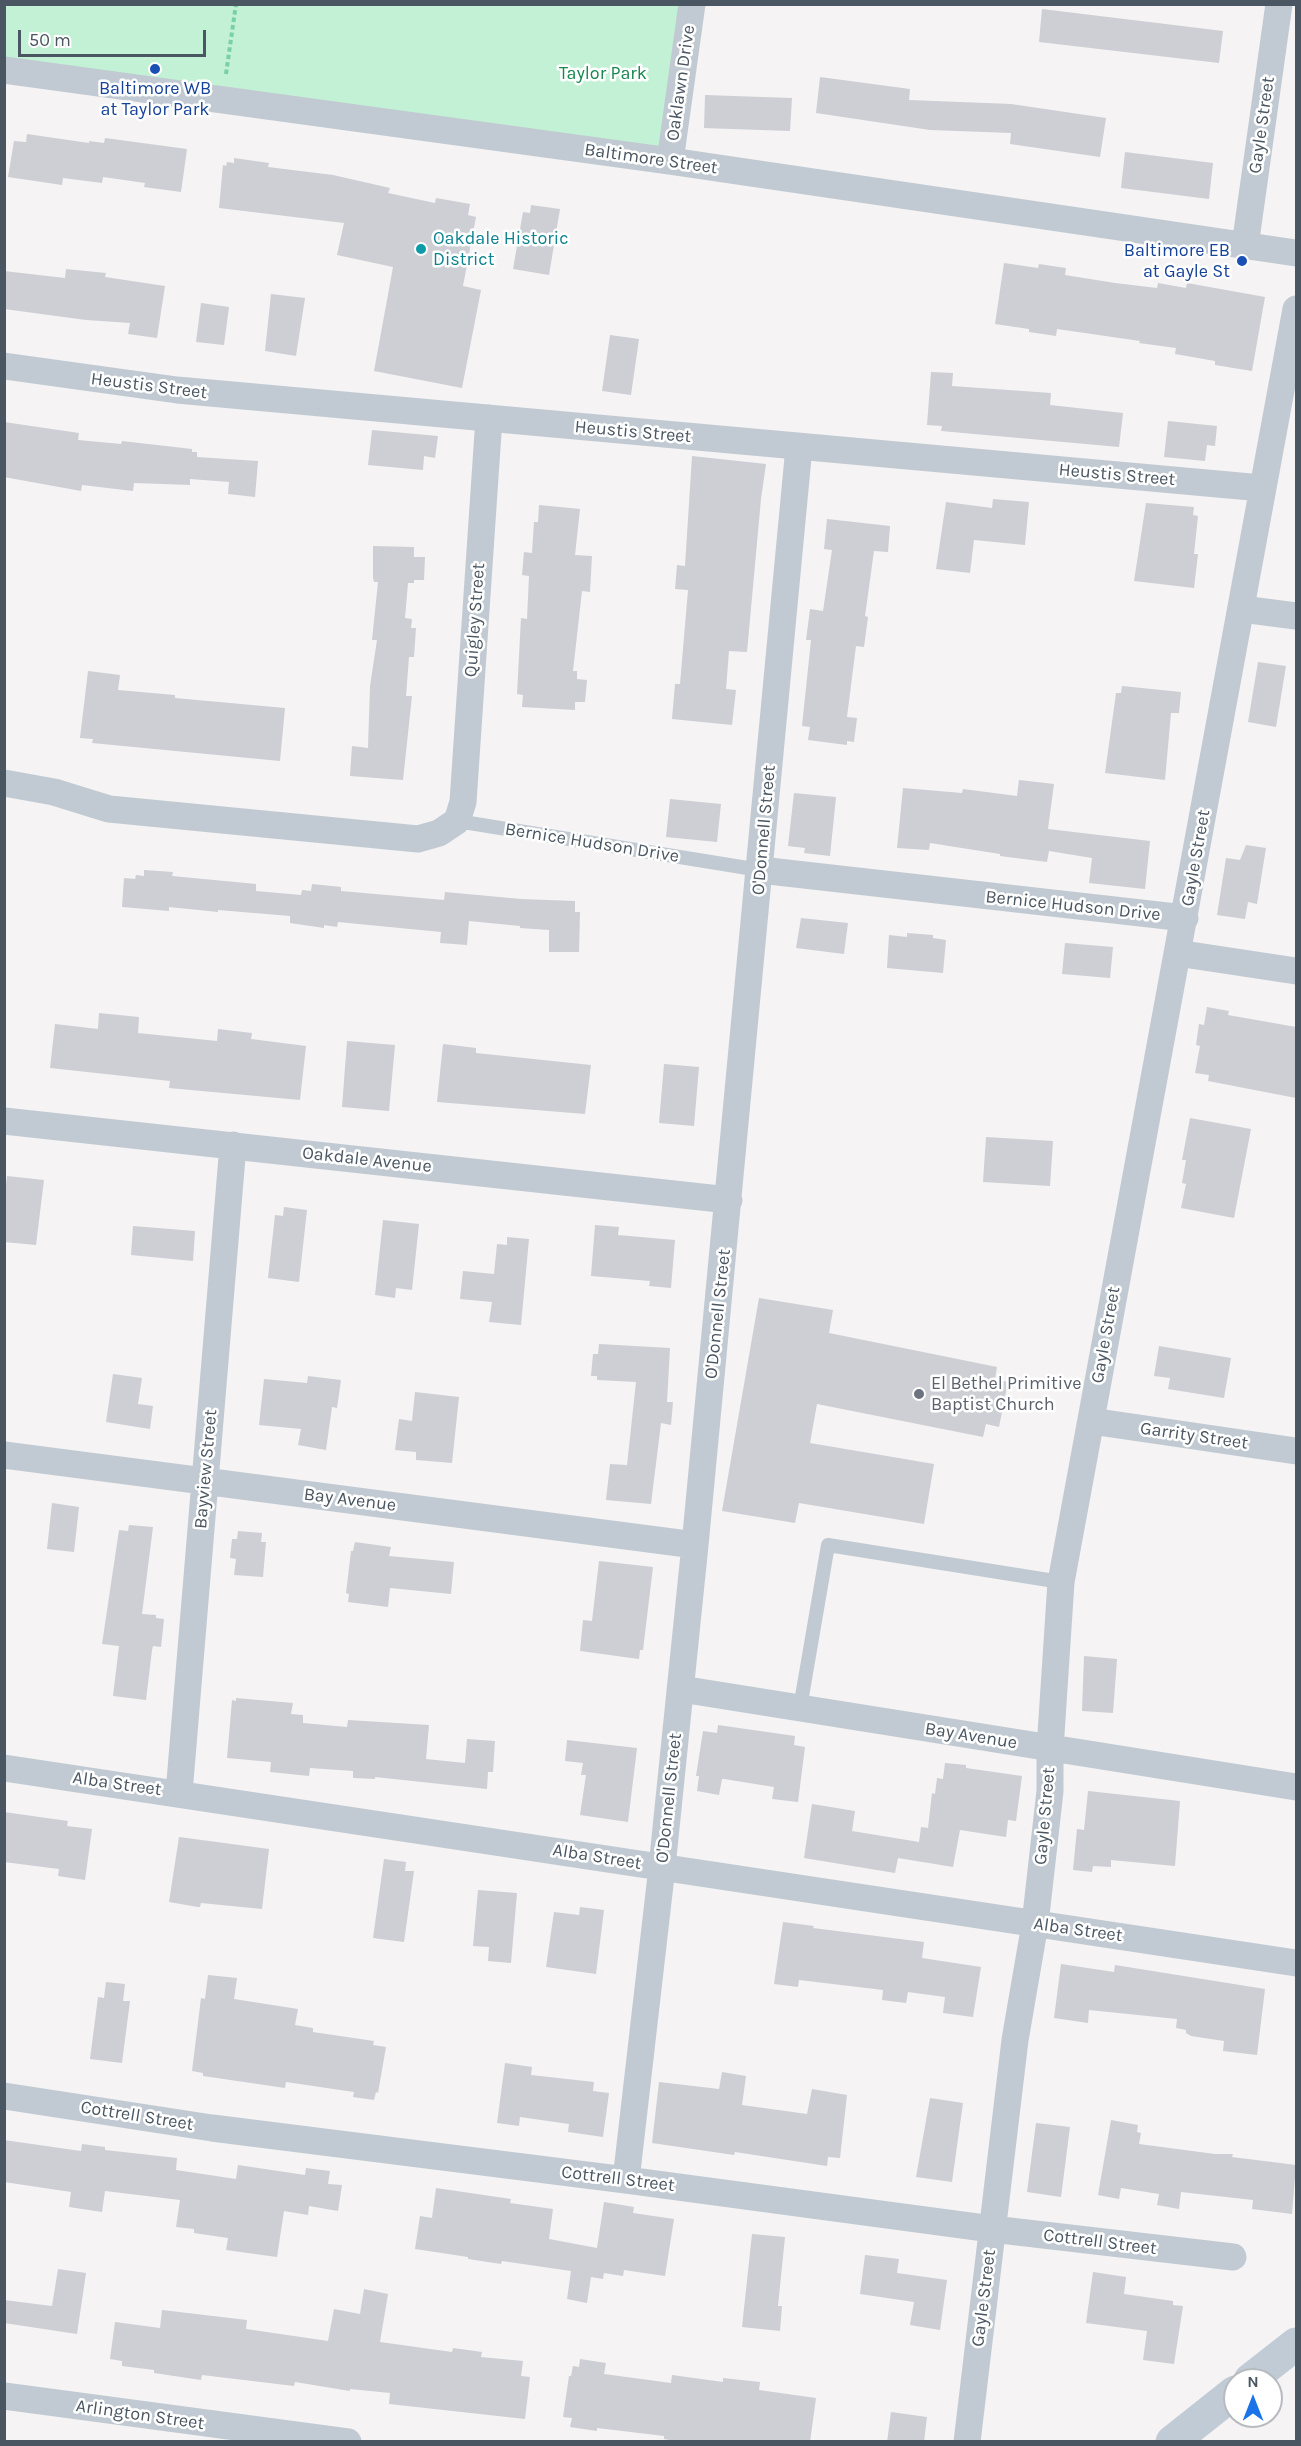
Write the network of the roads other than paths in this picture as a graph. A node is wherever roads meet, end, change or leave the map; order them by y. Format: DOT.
graph roads {
  1 [pos="692,4"];
  2 [pos="1279,4"];
  3 [pos="4,70"];
  4 [pos="670,162"];
  5 [pos="1245,246"];
  6 [pos="1296,253"];
  7 [pos="1296,309"];
  8 [pos="4,366"];
  9 [pos="489,418"];
  10 [pos="799,447"];
  11 [pos="1262,488"];
  12 [pos="1242,609"];
  13 [pos="1296,616"];
  14 [pos="4,783"];
  15 [pos="457,822"];
  16 [pos="760,870"];
  17 [pos="1185,918"];
  18 [pos="1177,953"];
  19 [pos="1296,971"];
  20 [pos="4,1121"];
  21 [pos="233,1145"];
  22 [pos="729,1200"];
  23 [pos="1091,1421"];
  24 [pos="1296,1451"];
  25 [pos="4,1455"];
  26 [pos="205,1481"];
  27 [pos="695,1545"];
  28 [pos="1062,1582"];
  29 [pos="681,1689"];
  30 [pos="800,1708"];
  31 [pos="1050,1749"];
  32 [pos="4,1768"];
  33 [pos="1296,1788"];
  34 [pos="179,1793"];
  35 [pos="662,1867"];
  36 [pos="1035,1924"];
  37 [pos="1296,1963"];
  38 [pos="4,2096"];
  39 [pos="626,2180"];
  40 [pos="992,2229"];
  41 [pos="1233,2257"];
  42 [pos="1296,2344"];
  43 [pos="1265,2368"];
  44 [pos="4,2396"];
  45 [pos="1223,2402"];
  46 [pos="348,2442"];
  47 [pos="967,2442"];
  48 [pos="1173,2442"];
  1 -- 4 [label="street, Oaklawn Drive"];
  2 -- 5 [label="street, Gayle Street"];
  3 -- 4 [label="street, Baltimore Street"];
  4 -- 5 [label="street, Baltimore Street"];
  5 -- 6 [label="street, Baltimore Street"];
  7 -- 11 [label="street, Gayle Street"];
  8 -- 9 [label="street, Heustis Street"];
  9 -- 10 [label="street, Heustis Street"];
  9 -- 15 [label="street, Quigley Street"];
  10 -- 11 [label="street, Heustis Street"];
  10 -- 16 [label="street, O'Donnell Street"];
  11 -- 12 [label="street, Gayle Street"];
  12 -- 13 [label="street"];
  12 -- 17 [label="street, Gayle Street"];
  14 -- 15 [label="street"];
  15 -- 16 [label="lane, Bernice Hudson Drive"];
  16 -- 17 [label="street, Bernice Hudson Drive"];
  16 -- 22 [label="street, O'Donnell Street"];
  17 -- 18 [label="street, Gayle Street"];
  18 -- 19 [label="street"];
  18 -- 23 [label="street, Gayle Street"];
  20 -- 21 [label="street, Oakdale Avenue"];
  21 -- 22 [label="street, Oakdale Avenue"];
  21 -- 26 [label="street, Bayview Street"];
  22 -- 27 [label="street, O'Donnell Street"];
  23 -- 24 [label="street, Garrity Street"];
  23 -- 28 [label="street, Gayle Street"];
  25 -- 26 [label="street, Bay Avenue"];
  26 -- 27 [label="street, Bay Avenue"];
  26 -- 34 [label="street, Bayview Street"];
  27 -- 29 [label="street, O'Donnell Street"];
  28 -- 30 [label="lane"];
  28 -- 31 [label="street, Gayle Street"];
  29 -- 30 [label="street, Bay Avenue"];
  29 -- 35 [label="street, O'Donnell Street"];
  30 -- 31 [label="street, Bay Avenue"];
  31 -- 33 [label="street, Bay Avenue"];
  31 -- 36 [label="street, Gayle Street"];
  32 -- 34 [label="street, Alba Street"];
  34 -- 35 [label="street, Alba Street"];
  35 -- 36 [label="street, Alba Street"];
  35 -- 39 [label="street, O'Donnell Street"];
  36 -- 37 [label="street, Alba Street"];
  36 -- 40 [label="street, Gayle Street"];
  38 -- 39 [label="street, Cottrell Street"];
  39 -- 40 [label="street, Cottrell Street"];
  40 -- 41 [label="street, Cottrell Street"];
  40 -- 47 [label="street, Gayle Street"];
  42 -- 43 [label="main road"];
  44 -- 46 [label="street, Arlington Street"];
  45 -- 48 [label="main road"];
}
